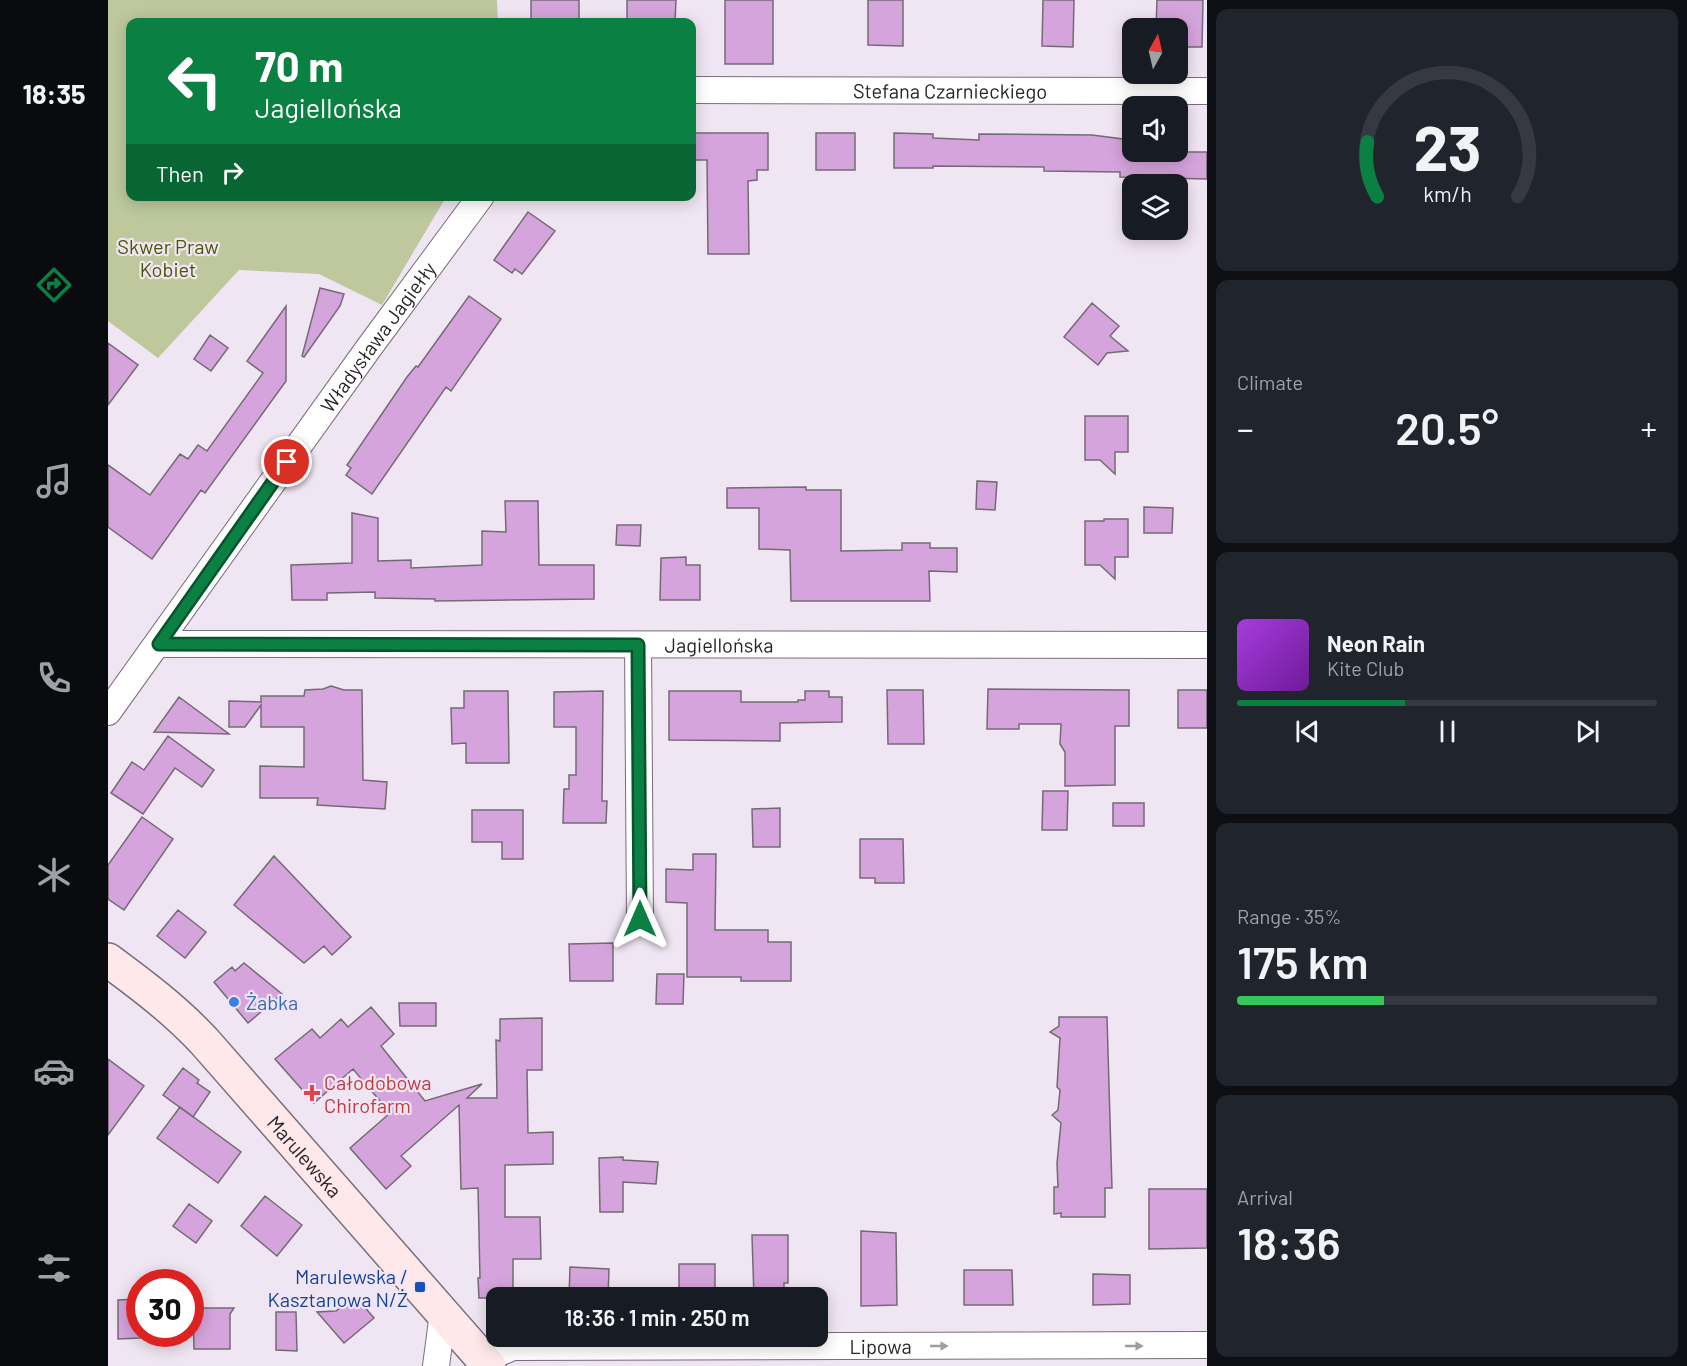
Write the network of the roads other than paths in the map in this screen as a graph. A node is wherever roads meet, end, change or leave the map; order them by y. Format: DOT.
graph roads {
  1 [pos="696,90"];
  2 [pos="1207,91"];
  3 [pos="477,201"];
  4 [pos="159,644"];
  5 [pos="638,645"];
  6 [pos="1207,645"];
  7 [pos="108,712"];
  8 [pos="640,919"];
  9 [pos="108,960"];
  10 [pos="443,1313"];
  11 [pos="1207,1345"];
  12 [pos="486,1362"];
  13 [pos="436,1366"];
  1 -- 2 [label="street, Stefana Czarnieckiego"];
  3 -- 4 [label="street, Władysława Jagiełły"];
  4 -- 5 [label="street, Jagiellońska"];
  4 -- 7 [label="street, Władysława Jagiełły"];
  5 -- 6 [label="street, Jagiellońska"];
  5 -- 8 [label="street"];
  9 -- 10 [label="street, Marulewska"];
  10 -- 12 [label="street, Marulewska"];
  10 -- 13 [label="street"];
  12 -- 11 [label="street, Lipowa, one-way"];
}
